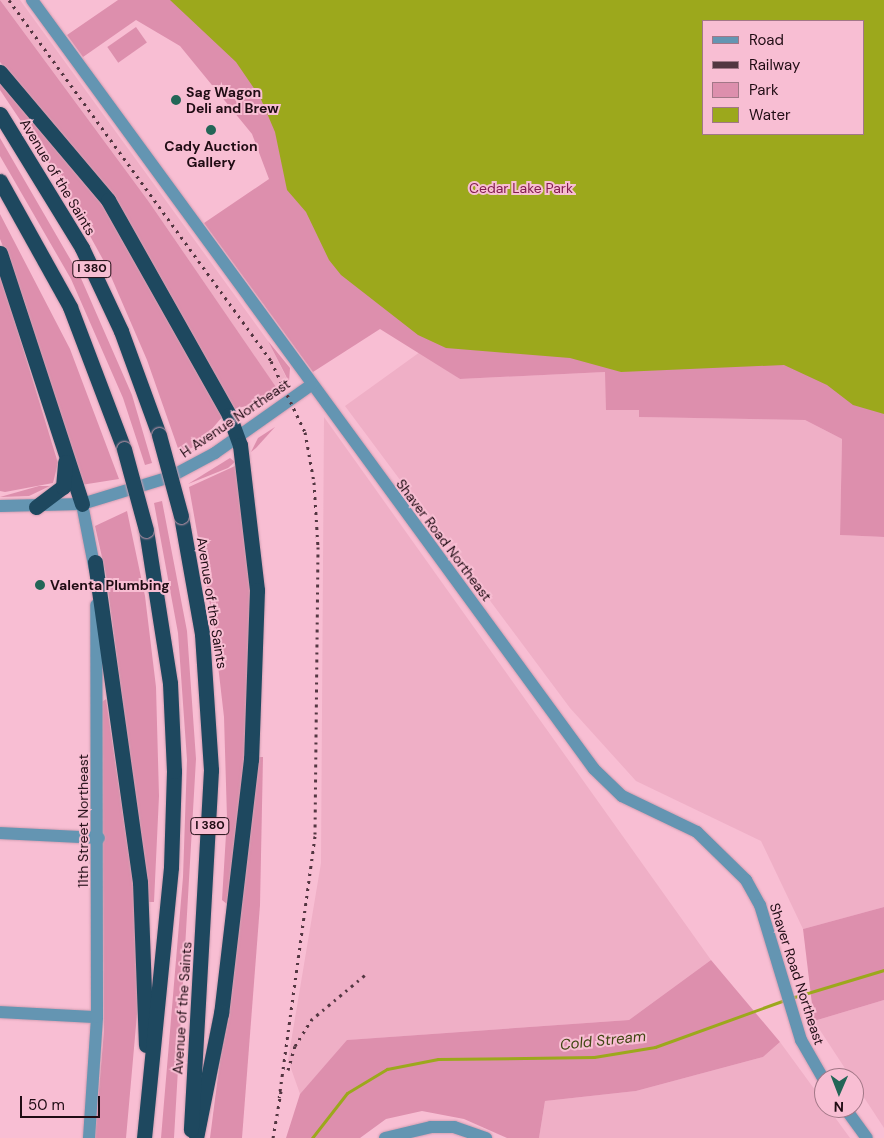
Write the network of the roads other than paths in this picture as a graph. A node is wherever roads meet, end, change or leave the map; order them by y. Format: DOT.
graph roads {
  1 [pos="32,0"];
  2 [pos="0,72"];
  3 [pos="0,114"];
  4 [pos="0,181"];
  5 [pos="0,253"];
  6 [pos="311,385"];
  7 [pos="238,437"];
  8 [pos="62,446"];
  9 [pos="82,504"];
  10 [pos="0,506"];
  11 [pos="36,507"];
  12 [pos="95,562"];
  13 [pos="0,832"];
  14 [pos="99,838"];
  15 [pos="0,1012"];
  16 [pos="97,1017"];
  17 [pos="817,1068"];
  18 [pos="148,1107"];
  19 [pos="852,1118"];
  20 [pos="89,1138"];
  21 [pos="144,1138"];
  22 [pos="190,1138"];
  23 [pos="196,1138"];
  24 [pos="385,1138"];
  25 [pos="486,1138"];
  26 [pos="867,1138"];
  1 -- 6 [label="street, Shaver Road Northeast"];
  2 -- 7 [label="highway"];
  3 -- 22 [label="highway, Avenue of the Saints / I 380, bridge"];
  4 -- 18 [label="highway, Avenue of the Saints / I 380, bridge"];
  5 -- 8 [label="highway"];
  6 -- 7 [label="street, H Avenue Northeast"];
  6 -- 17 [label="street, Shaver Road Northeast"];
  7 -- 9 [label="street, H Avenue Northeast"];
  7 -- 23 [label="highway"];
  8 -- 9 [label="highway"];
  8 -- 11 [label="highway"];
  9 -- 11 [label="street, H Avenue Northeast"];
  9 -- 12 [label="street, 11th Street Northeast"];
  10 -- 11 [label="street, H Avenue Northeast"];
  12 -- 14 [label="street, 11th Street Northeast"];
  12 -- 18 [label="highway"];
  13 -- 14 [label="street"];
  14 -- 16 [label="street, 11th Street Northeast"];
  15 -- 16 [label="street"];
  16 -- 20 [label="street, 11th Street Northeast"];
  18 -- 21 [label="highway, Avenue of the Saints / I 380"];
  19 -- 26 [label="street"];
  24 -- 25 [label="street"];
}
